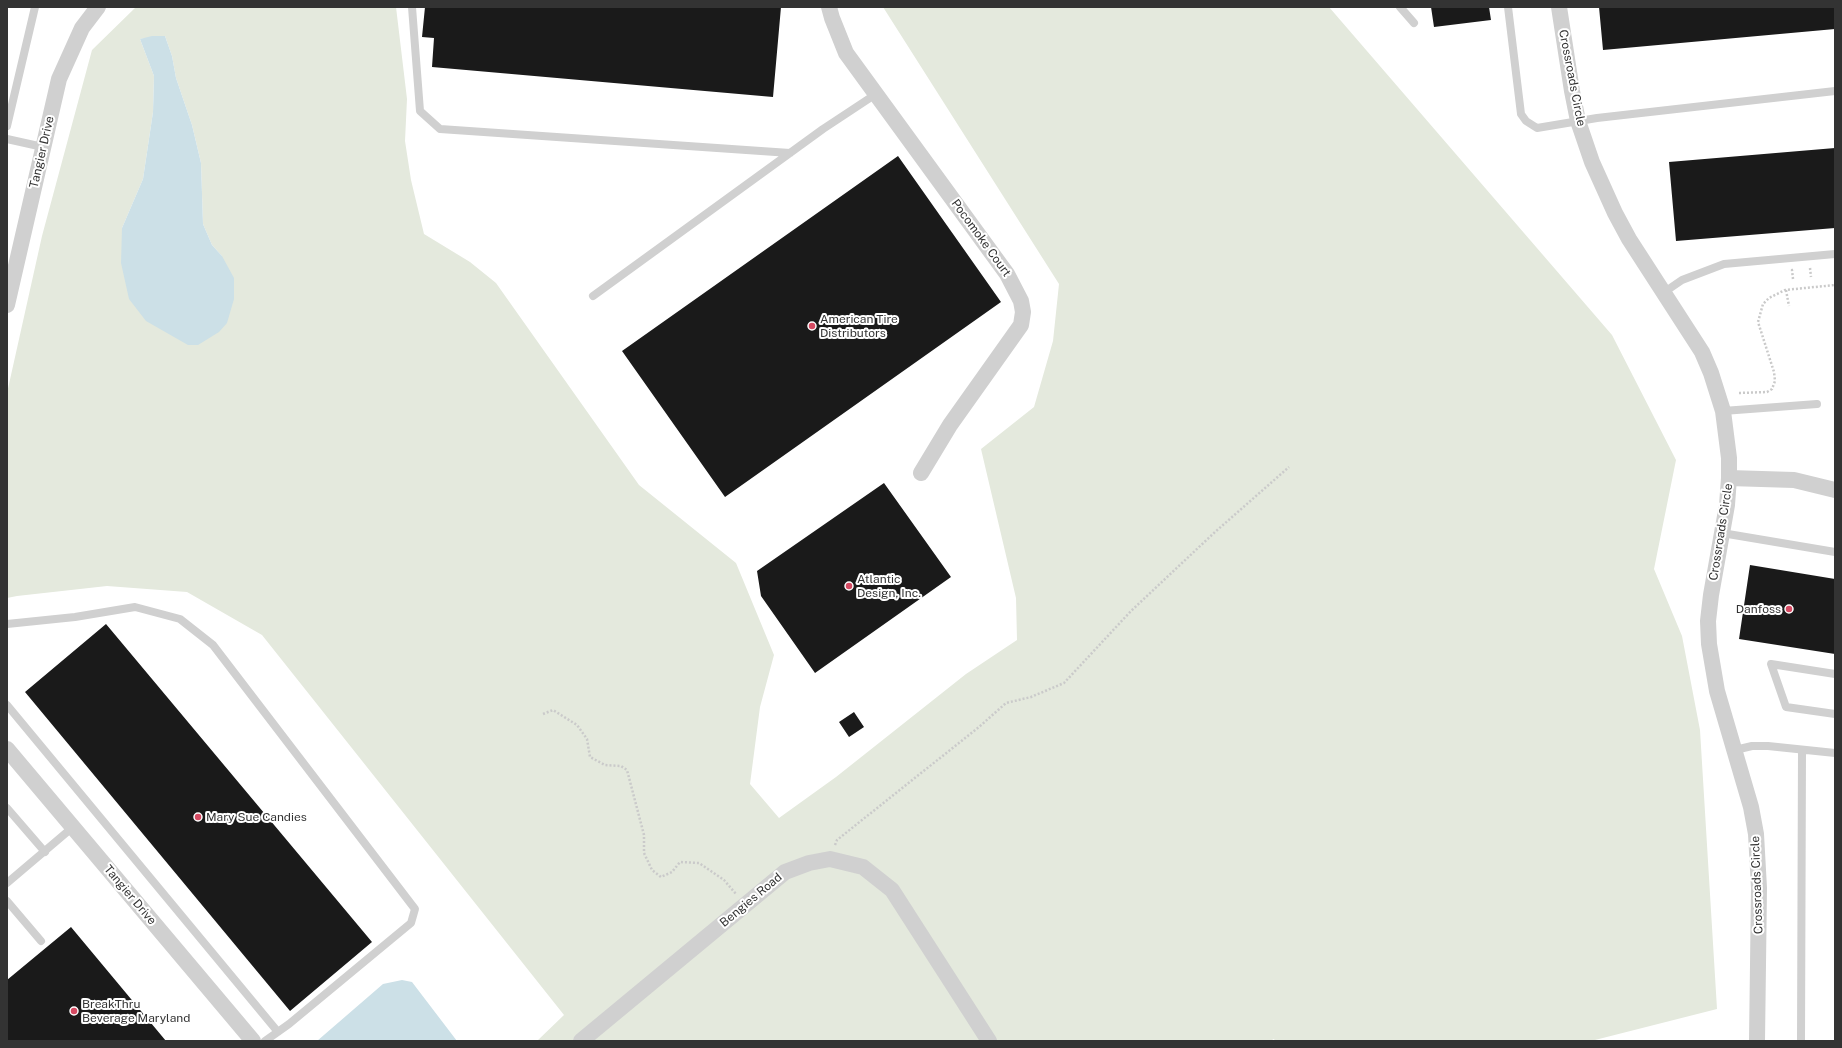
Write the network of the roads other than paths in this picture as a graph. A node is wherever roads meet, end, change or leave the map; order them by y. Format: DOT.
graph roads {
  1 [pos="35,7"];
  2 [pos="98,7"];
  3 [pos="412,7"];
  4 [pos="829,7"];
  5 [pos="1400,7"];
  6 [pos="1508,7"];
  7 [pos="1559,7"];
  8 [pos="1414,23"];
  9 [pos="1835,91"];
  10 [pos="876,94"];
  11 [pos="1578,121"];
  12 [pos="7,126"];
  13 [pos="7,139"];
  14 [pos="44,146"];
  15 [pos="790,153"];
  16 [pos="1835,254"];
  17 [pos="1663,293"];
  18 [pos="592,296"];
  19 [pos="7,305"];
  20 [pos="1817,404"];
  21 [pos="1723,411"];
  22 [pos="921,473"];
  23 [pos="1729,478"];
  24 [pos="1835,490"];
  25 [pos="1722,533"];
  26 [pos="1835,552"];
  27 [pos="7,624"];
  28 [pos="1835,674"];
  29 [pos="7,705"];
  30 [pos="1835,714"];
  31 [pos="7,749"];
  32 [pos="1735,750"];
  33 [pos="1802,750"];
  34 [pos="1835,753"];
  35 [pos="9,813"];
  36 [pos="72,827"];
  37 [pos="44,852"];
  38 [pos="7,883"];
  39 [pos="7,901"];
  40 [pos="41,941"];
  41 [pos="278,1032"];
  42 [pos="253,1041"];
  43 [pos="265,1041"];
  44 [pos="581,1041"];
  45 [pos="989,1041"];
  46 [pos="1757,1041"];
  47 [pos="1801,1041"];
  1 -- 12 [label="lane"];
  2 -- 14 [label="street, Tangier Drive"];
  3 -- 15 [label="lane"];
  4 -- 10 [label="street, Pocomoke Court"];
  5 -- 8 [label="lane"];
  6 -- 11 [label="lane"];
  7 -- 11 [label="street, Crossroads Circle"];
  9 -- 11 [label="lane"];
  10 -- 15 [label="lane"];
  10 -- 22 [label="street, Pocomoke Court"];
  11 -- 17 [label="street, Crossroads Circle"];
  13 -- 14 [label="lane"];
  14 -- 19 [label="street, Tangier Drive"];
  15 -- 18 [label="lane"];
  16 -- 17 [label="lane"];
  17 -- 21 [label="street, Crossroads Circle"];
  20 -- 21 [label="lane"];
  21 -- 23 [label="street, Crossroads Circle"];
  23 -- 24 [label="street"];
  23 -- 25 [label="street, Crossroads Circle"];
  25 -- 26 [label="lane"];
  25 -- 32 [label="street, Crossroads Circle"];
  27 -- 41 [label="lane"];
  28 -- 30 [label="lane"];
  29 -- 41 [label="lane"];
  31 -- 36 [label="street, Tangier Drive"];
  32 -- 33 [label="lane"];
  32 -- 46 [label="street, Crossroads Circle"];
  33 -- 34 [label="lane"];
  33 -- 47 [label="lane"];
  35 -- 37 [label="lane"];
  36 -- 37 [label="lane"];
  36 -- 42 [label="street, Tangier Drive"];
  37 -- 38 [label="lane"];
  39 -- 40 [label="lane"];
  41 -- 43 [label="lane"];
  44 -- 45 [label="street, Bengies Road"];
}
